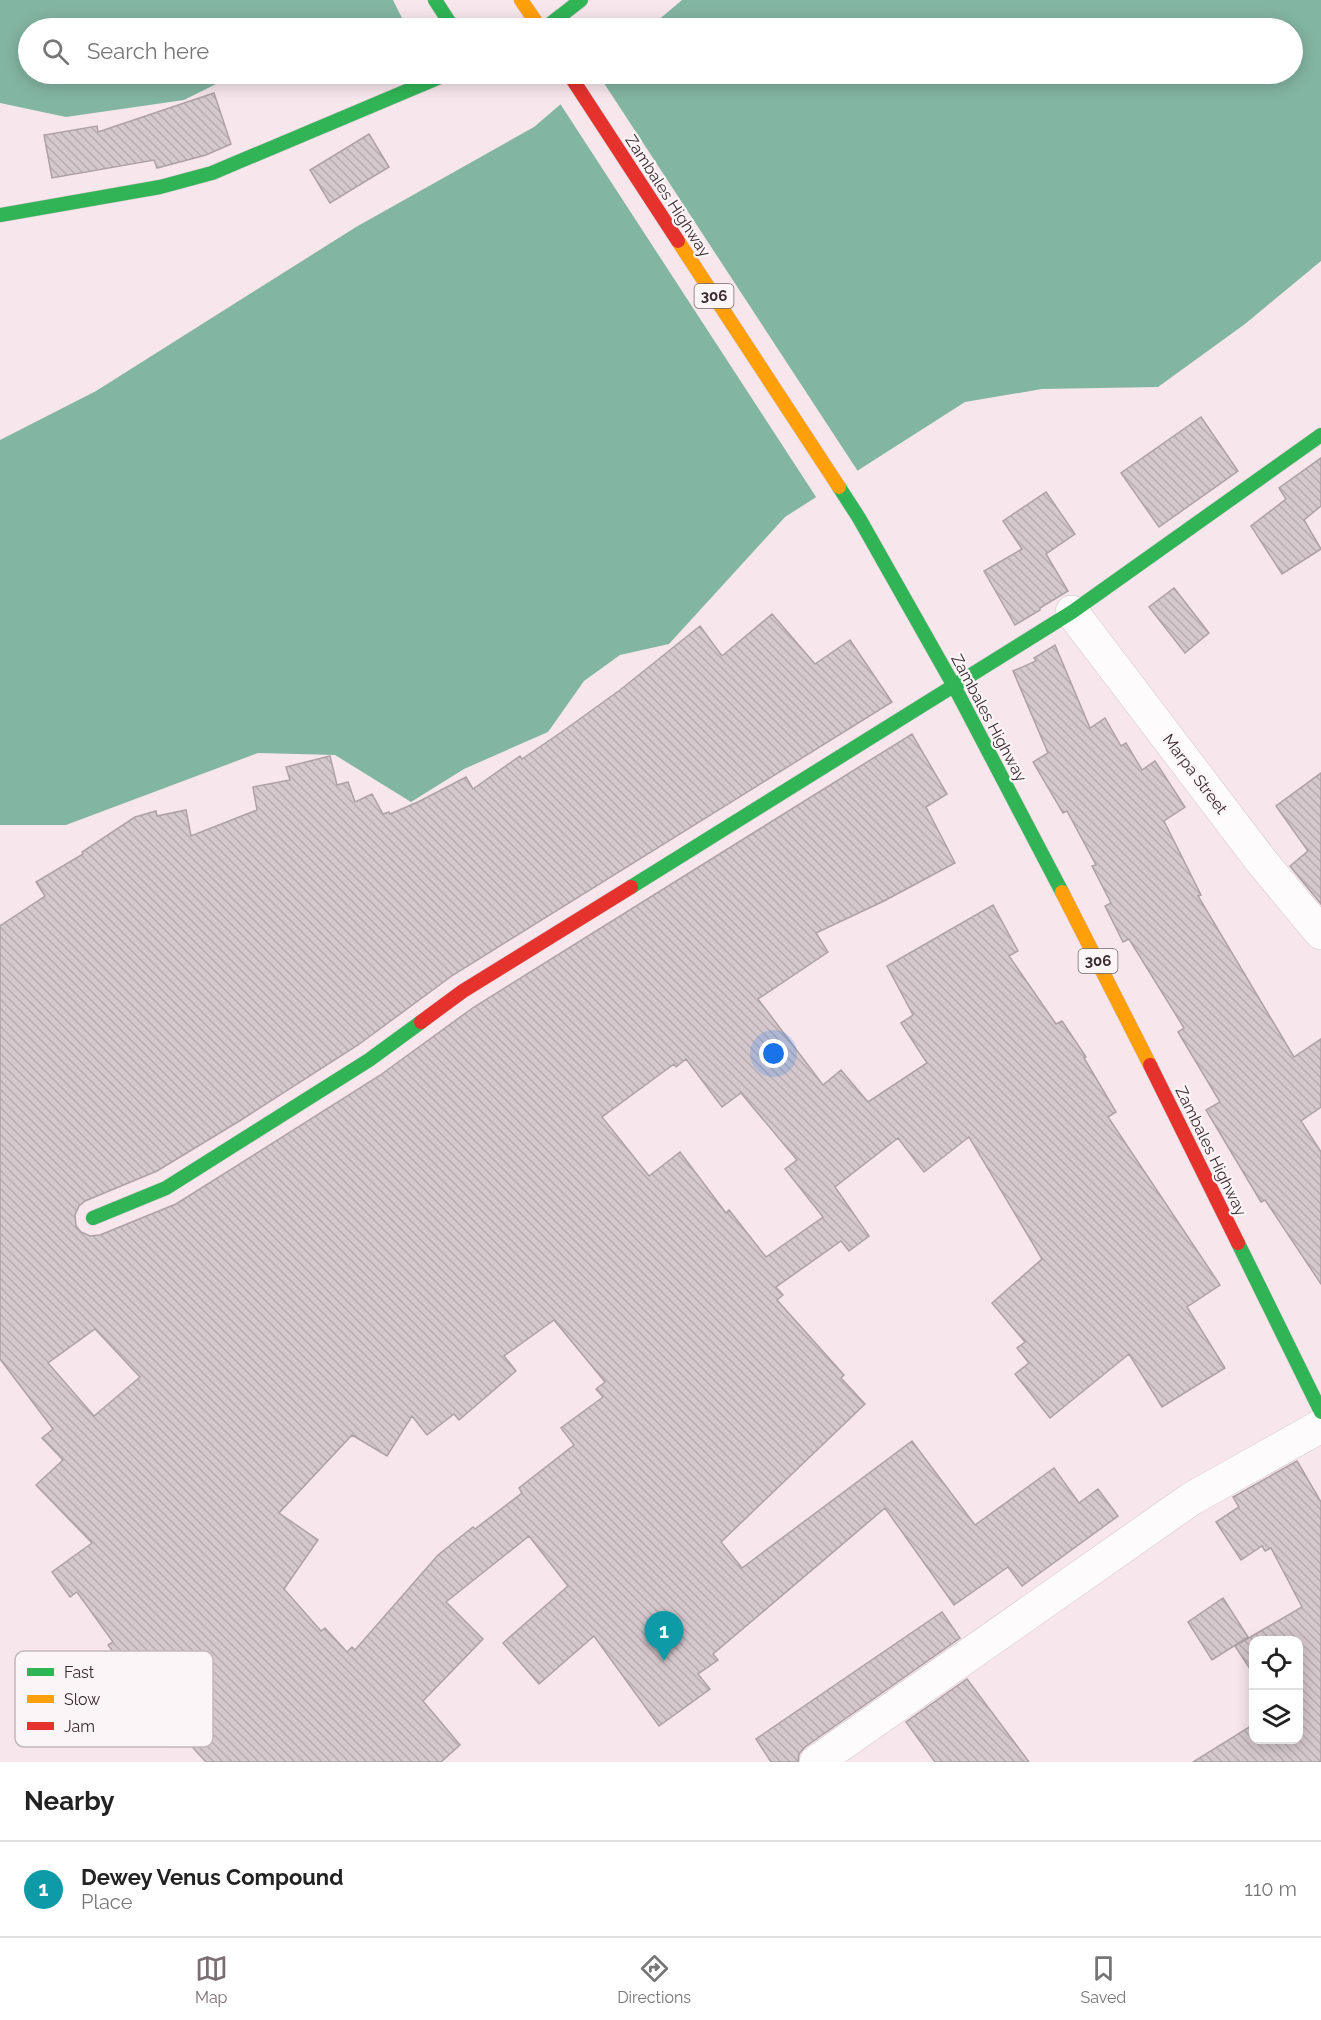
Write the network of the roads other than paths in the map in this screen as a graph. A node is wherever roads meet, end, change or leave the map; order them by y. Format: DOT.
graph roads {
  1 [pos="435,0"];
  2 [pos="521,0"];
  3 [pos="581,0"];
  4 [pos="447,18"];
  5 [pos="533,18"];
  6 [pos="558,18"];
  7 [pos="423,84"];
  8 [pos="576,84"];
  9 [pos="0,215"];
  10 [pos="1321,435"];
  11 [pos="1072,612"];
  12 [pos="954,686"];
  13 [pos="1321,933"];
  14 [pos="93,1218"];
  15 [pos="1321,1412"];
  16 [pos="1321,1426"];
  17 [pos="816,1762"];
  1 -- 4 [label="street"];
  2 -- 5 [label="street"];
  3 -- 6 [label="street"];
  7 -- 9 [label="street"];
  8 -- 12 [label="street, Zambales Highway / 306"];
  10 -- 11 [label="street"];
  11 -- 12 [label="street"];
  11 -- 13 [label="street, Marpa Street"];
  12 -- 14 [label="street"];
  12 -- 15 [label="street, Zambales Highway / 306"];
  16 -- 17 [label="street"];
}
